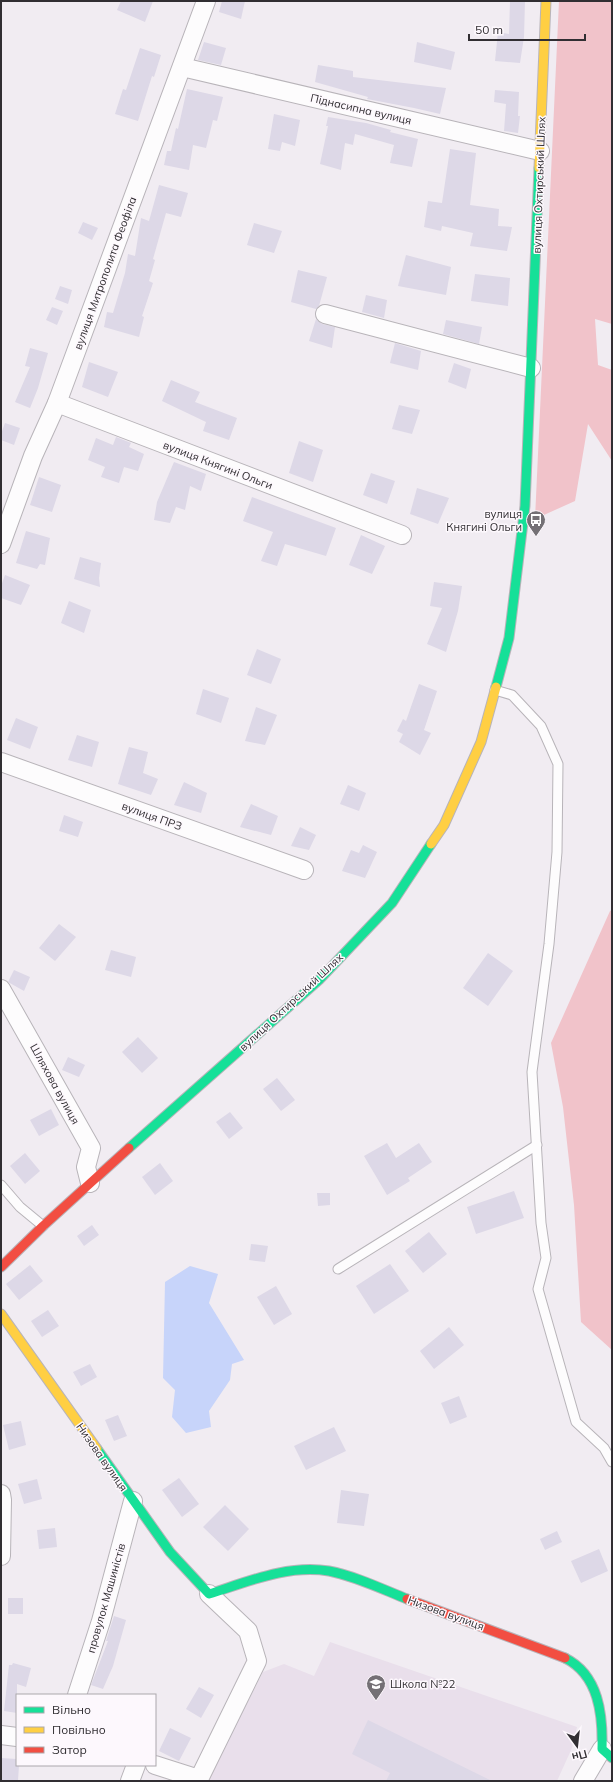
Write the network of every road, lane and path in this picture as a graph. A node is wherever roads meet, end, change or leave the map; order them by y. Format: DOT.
graph roads {
  1 [pos="206,1"];
  2 [pos="546,1"];
  3 [pos="182,67"];
  4 [pos="540,151"];
  5 [pos="325,314"];
  6 [pos="532,368"];
  7 [pos="57,403"];
  8 [pos="402,535"];
  9 [pos="1,544"];
  10 [pos="495,690"];
  11 [pos="1,762"];
  12 [pos="304,870"];
  13 [pos="1,989"];
  14 [pos="537,1145"];
  15 [pos="90,1182"];
  16 [pos="1,1185"];
  17 [pos="43,1226"];
  18 [pos="1,1267"];
  19 [pos="338,1269"];
  20 [pos="1,1314"];
  21 [pos="612,1462"];
  22 [pos="1,1494"];
  23 [pos="133,1501"];
  24 [pos="1,1556"];
  25 [pos="209,1594"];
  26 [pos="77,1694"];
  27 [pos="1,1734"];
  28 [pos="16,1737"];
  29 [pos="607,1754"];
  30 [pos="156,1765"];
  31 [pos="136,1766"];
  32 [pos="130,1781"];
  33 [pos="584,1781"];
  1 -- 3 [label="street, вулиця Митрополита Феофіла"];
  2 -- 4 [label="main road, вулиця Охтирський Шлях"];
  3 -- 4 [label="street, Піднасипна вулиця"];
  3 -- 7 [label="street, вулиця Митрополита Феофіла"];
  4 -- 6 [label="main road, вулиця Охтирський Шлях"];
  5 -- 6 [label="street"];
  6 -- 10 [label="main road, вулиця Охтирський Шлях"];
  7 -- 8 [label="street, вулиця Княгині Ольги"];
  7 -- 9 [label="street, вулиця Митрополита Феофіла"];
  10 -- 14 [label="lane"];
  10 -- 15 [label="main road, вулиця Охтирський Шлях"];
  11 -- 12 [label="street, вулиця ПРЗ"];
  13 -- 15 [label="street, Шляхова вулиця"];
  14 -- 19 [label="lane"];
  14 -- 21 [label="lane"];
  15 -- 17 [label="main road, вулиця Охтирський Шлях"];
  16 -- 17 [label="lane"];
  17 -- 18 [label="main road, вулиця Охтирський Шлях"];
  20 -- 23 [label="main road, Низова вулиця"];
  22 -- 24 [label="street"];
  23 -- 25 [label="main road, Низова вулиця"];
  23 -- 26 [label="street, провулок Машиністів"];
  25 -- 29 [label="main road, Низова вулиця"];
  25 -- 30 [label="street, Низова вулиця"];
  27 -- 28 [label="street"];
  29 -- 33 [label="street"];
  31 -- 32 [label="street"];
}
